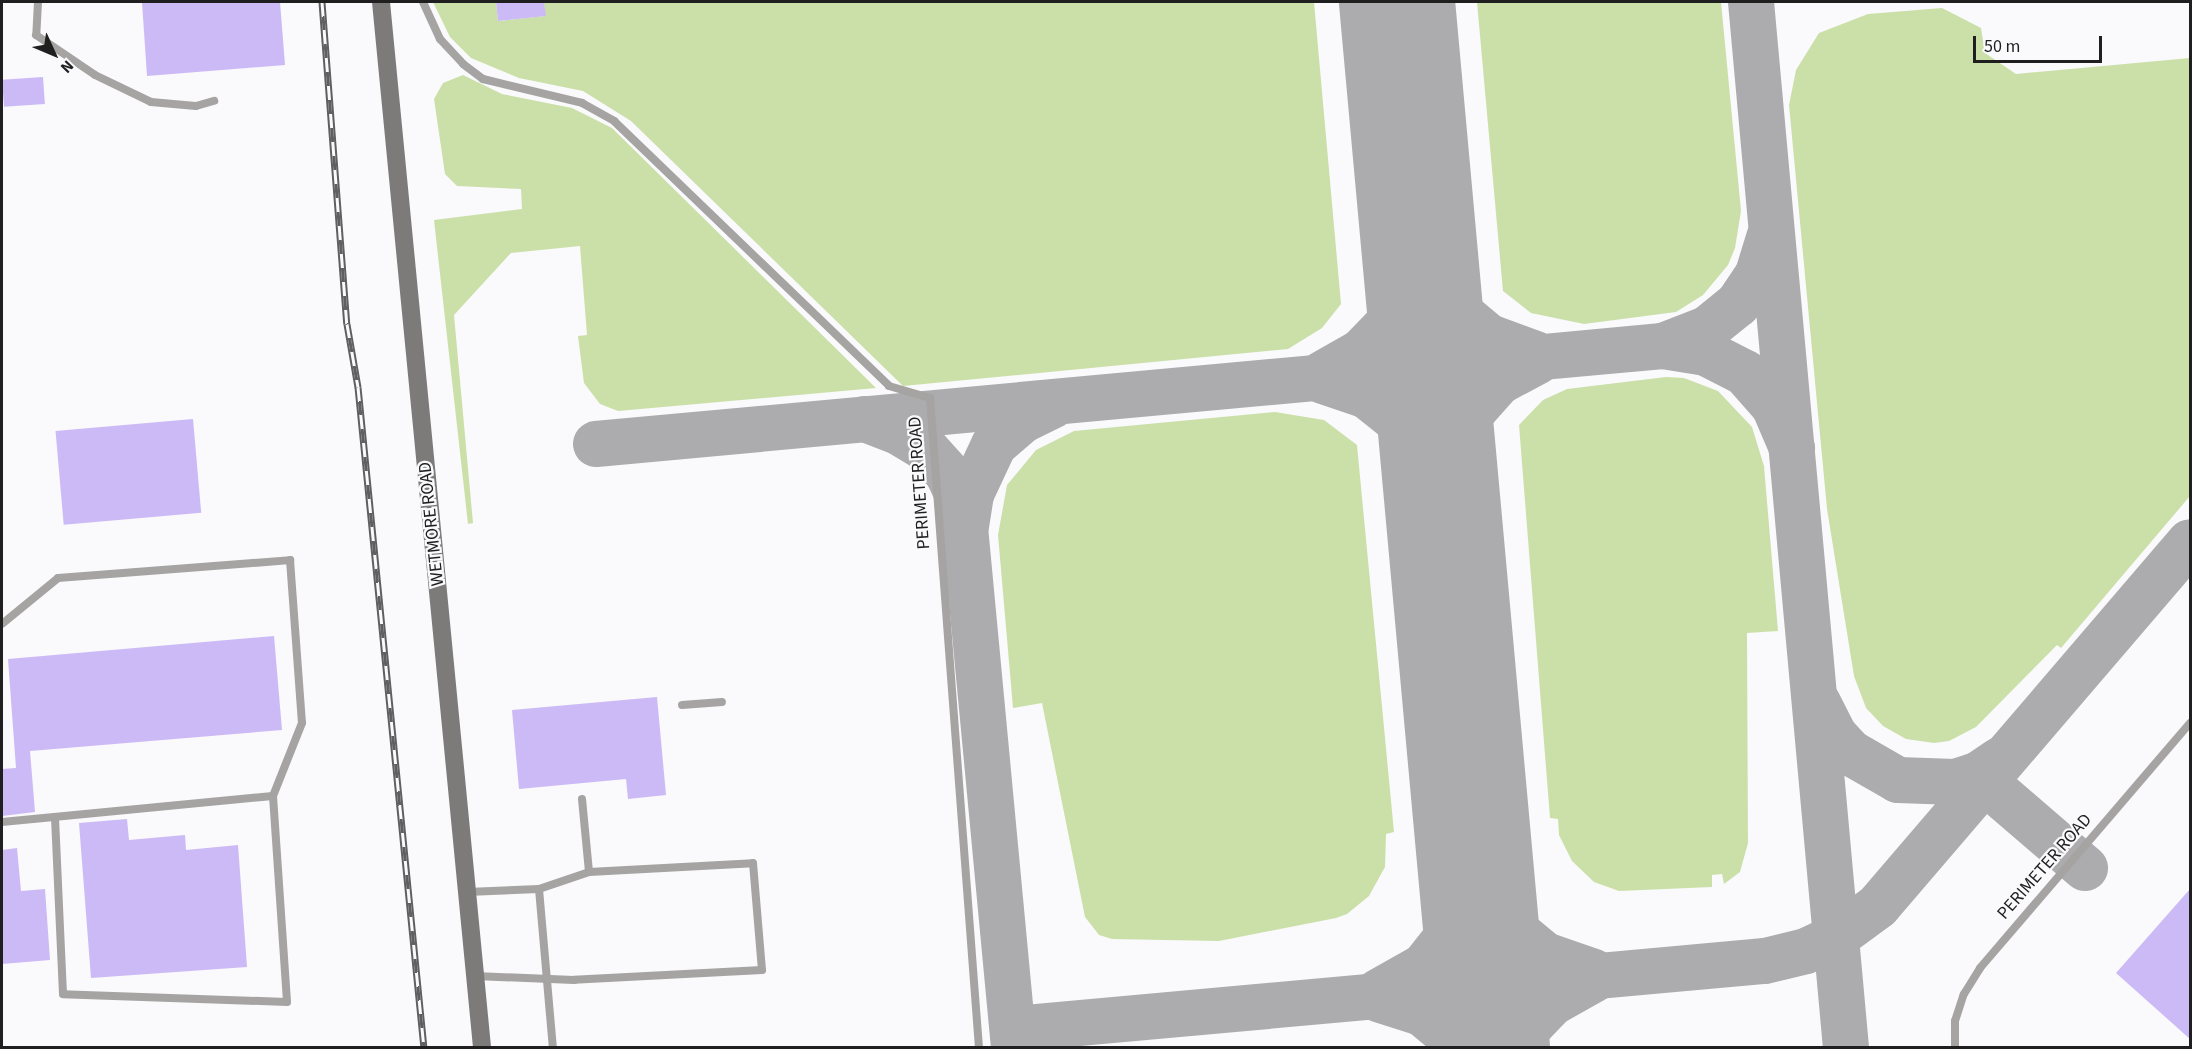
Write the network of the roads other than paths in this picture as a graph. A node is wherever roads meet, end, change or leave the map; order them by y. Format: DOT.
graph roads {
  1 [pos="38,2"];
  2 [pos="381,2"];
  3 [pos="423,2"];
  4 [pos="214,101"];
  5 [pos="2,624"];
  6 [pos="722,702"];
  7 [pos="682,705"];
  8 [pos="2190,723"];
  9 [pos="273,796"];
  10 [pos="582,799"];
  11 [pos="55,817"];
  12 [pos="2,822"];
  13 [pos="589,872"];
  14 [pos="539,890"];
  15 [pos="467,892"];
  16 [pos="475,976"];
  17 [pos="548,976"];
  18 [pos="482,1047"];
  19 [pos="553,1047"];
  20 [pos="979,1047"];
  21 [pos="1955,1047"];
  1 -- 4 [label="lane"];
  2 -- 15 [label="main road, WETMORE ROAD"];
  3 -- 20 [label="lane, PERIMETER ROAD"];
  5 -- 9 [label="lane"];
  6 -- 7 [label="lane"];
  8 -- 21 [label="lane, PERIMETER ROAD"];
  9 -- 11 [label="lane"];
  9 -- 11 [label="lane"];
  10 -- 13 [label="lane"];
  11 -- 12 [label="lane"];
  13 -- 14 [label="lane"];
  13 -- 17 [label="lane"];
  14 -- 15 [label="lane"];
  14 -- 17 [label="lane"];
  15 -- 16 [label="main road, WETMORE ROAD"];
  16 -- 17 [label="lane"];
  16 -- 18 [label="main road, WETMORE ROAD"];
  17 -- 19 [label="lane"];
}
